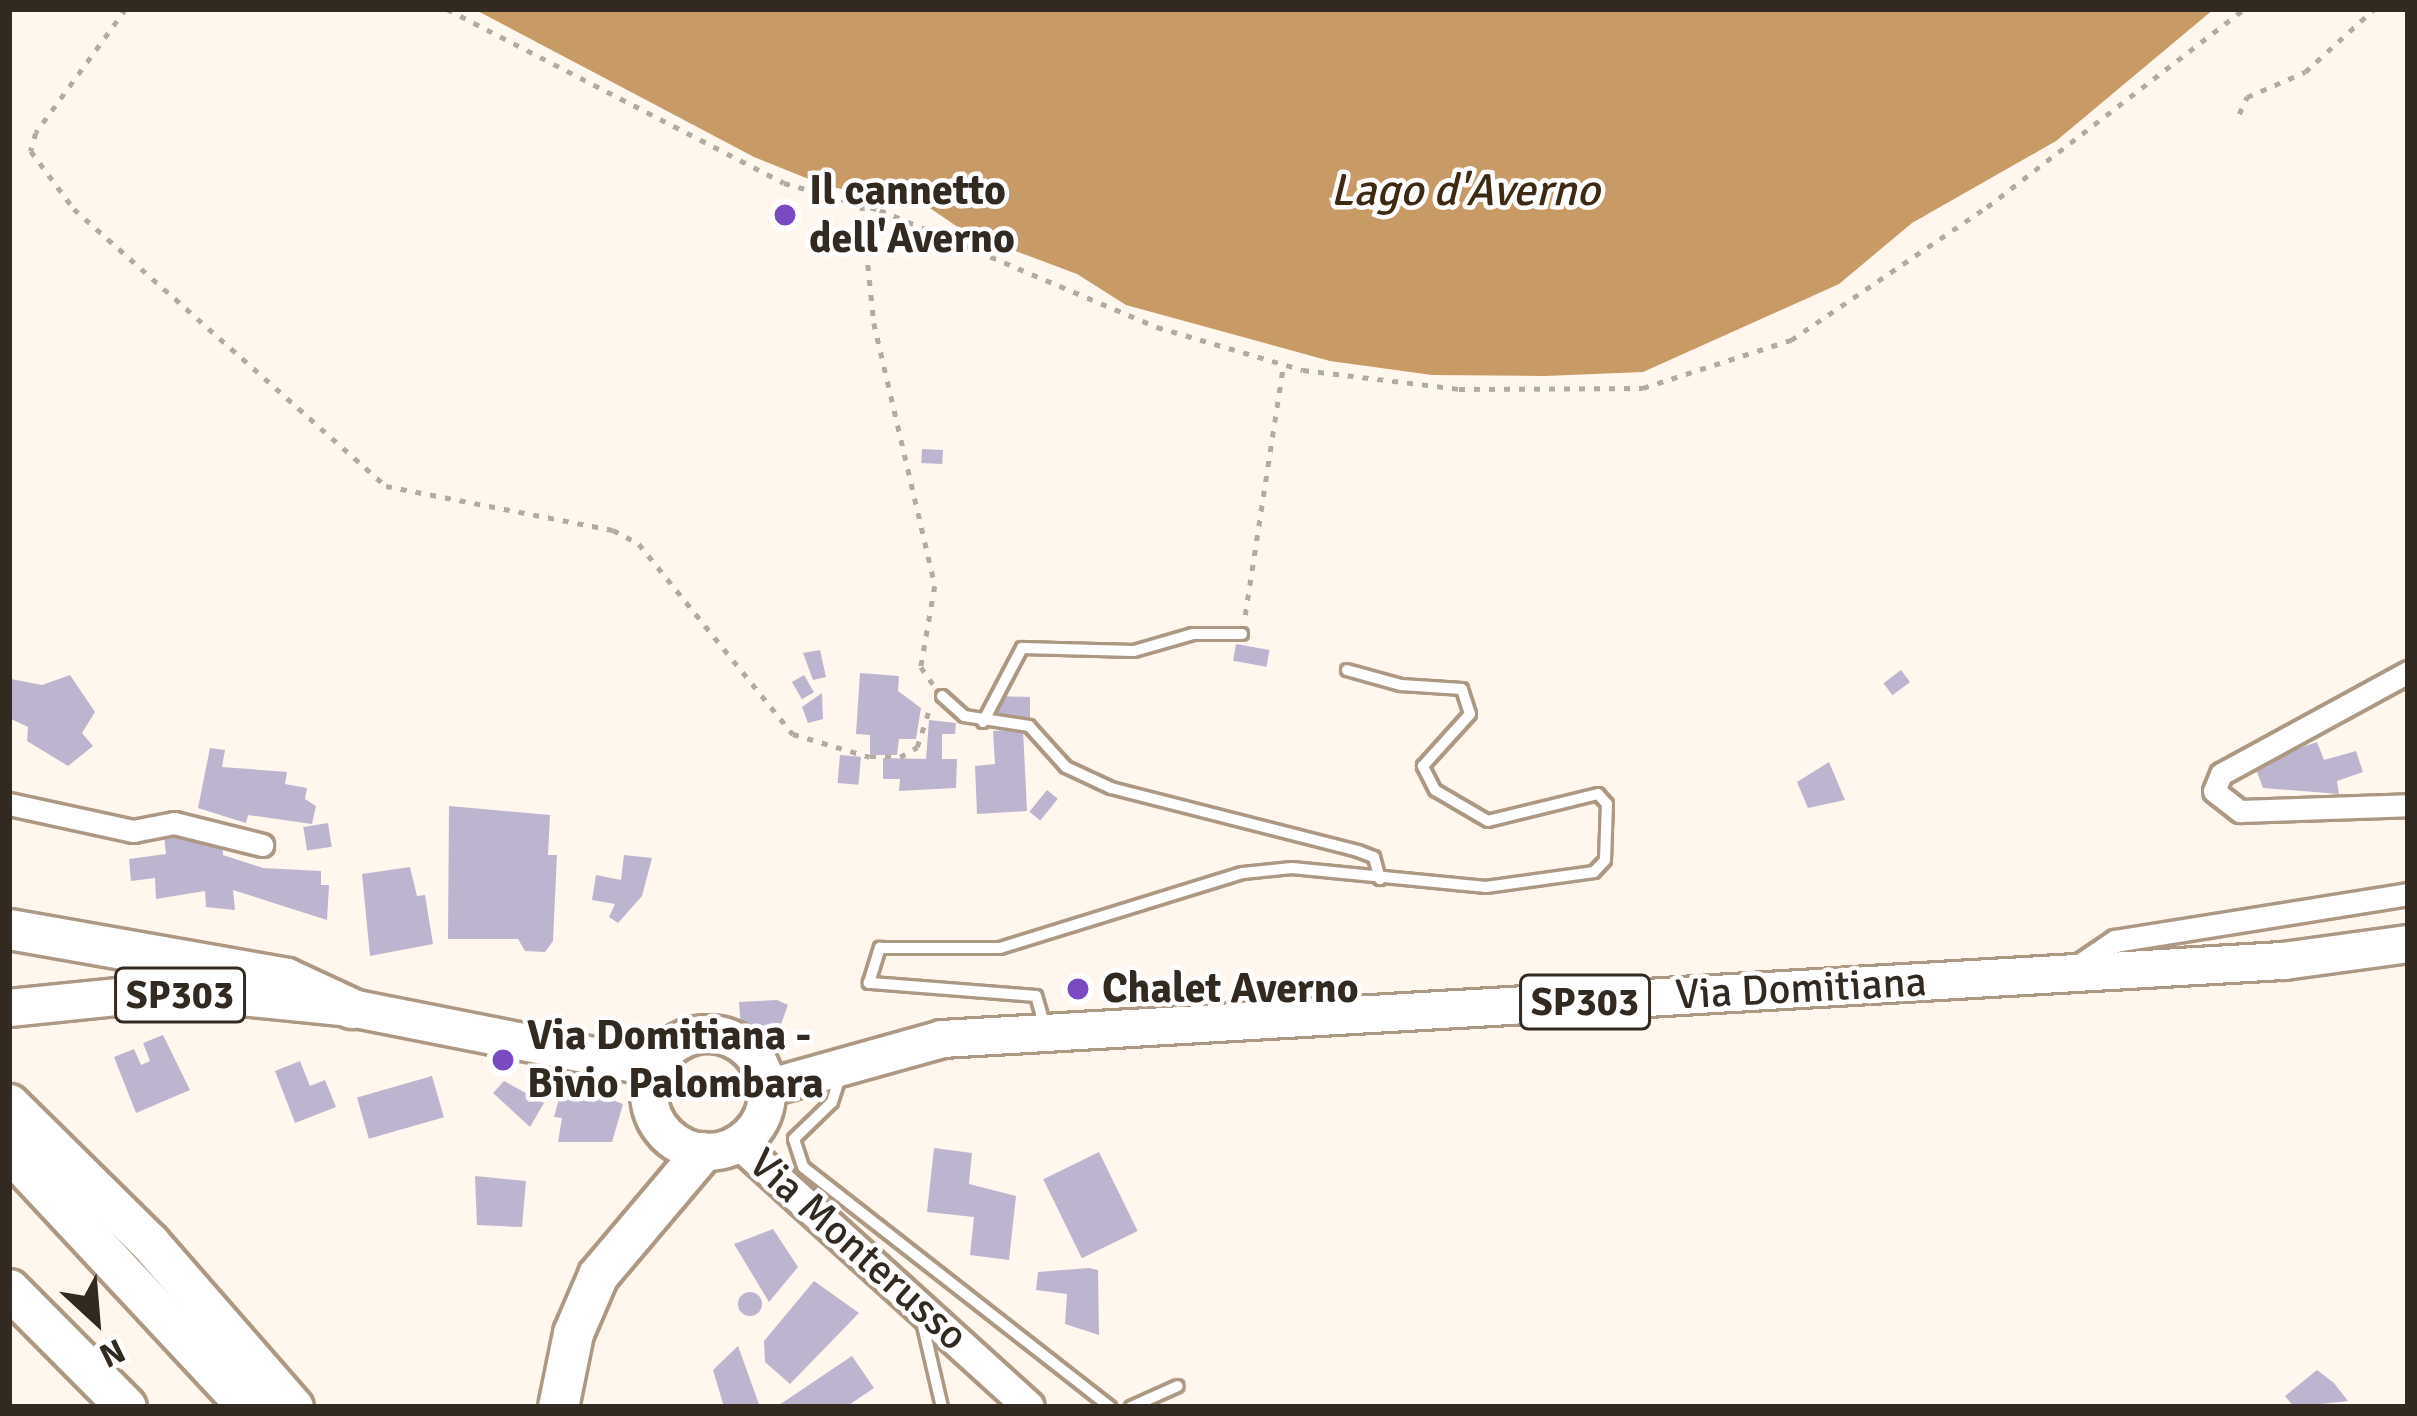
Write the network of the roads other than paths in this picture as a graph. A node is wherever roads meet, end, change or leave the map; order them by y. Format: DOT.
graph roads {
  1 [pos="1242,634"];
  2 [pos="1347,670"];
  3 [pos="2408,672"];
  4 [pos="943,696"];
  5 [pos="982,722"];
  6 [pos="9,804"];
  7 [pos="2408,805"];
  8 [pos="262,845"];
  9 [pos="1380,879"];
  10 [pos="2408,894"];
  11 [pos="9,929"];
  12 [pos="2408,944"];
  13 [pos="2066,974"];
  14 [pos="9,1008"];
  15 [pos="351,1008"];
  16 [pos="1046,1033"];
  17 [pos="655,1068"];
  18 [pos="842,1068"];
  19 [pos="767,1088"];
  20 [pos="9,1104"];
  21 [pos="720,1148"];
  22 [pos="9,1151"];
  23 [pos="9,1289"];
  24 [pos="919,1305"];
  25 [pos="1178,1386"];
  26 [pos="126,1407"];
  27 [pos="248,1407"];
  28 [pos="292,1407"];
  29 [pos="558,1407"];
  30 [pos="942,1407"];
  31 [pos="1030,1407"];
  32 [pos="1110,1407"];
  33 [pos="1131,1407"];
  1 -- 5 [label="lane"];
  2 -- 9 [label="lane"];
  3 -- 7 [label="street"];
  4 -- 5 [label="lane"];
  5 -- 9 [label="lane"];
  6 -- 8 [label="street"];
  9 -- 16 [label="lane"];
  10 -- 13 [label="street"];
  11 -- 15 [label="highway"];
  12 -- 13 [label="main road, Via Domitiana / SP303"];
  13 -- 16 [label="main road, Via Domitiana / SP303"];
  14 -- 15 [label="main road, SP303"];
  15 -- 17 [label="main road, SP303"];
  16 -- 18 [label="main road, Via Domitiana / SP303"];
  17 -- 19 [label="main road"];
  17 -- 21 [label="main road"];
  18 -- 19 [label="main road, Via Domitiana / SP303"];
  18 -- 32 [label="lane"];
  19 -- 21 [label="main road"];
  20 -- 28 [label="highway"];
  21 -- 24 [label="street, Via Monterusso"];
  21 -- 29 [label="highway"];
  22 -- 27 [label="highway"];
  23 -- 26 [label="highway"];
  24 -- 30 [label="lane"];
  24 -- 31 [label="street, Via Monterusso"];
  25 -- 33 [label="lane"];
}
